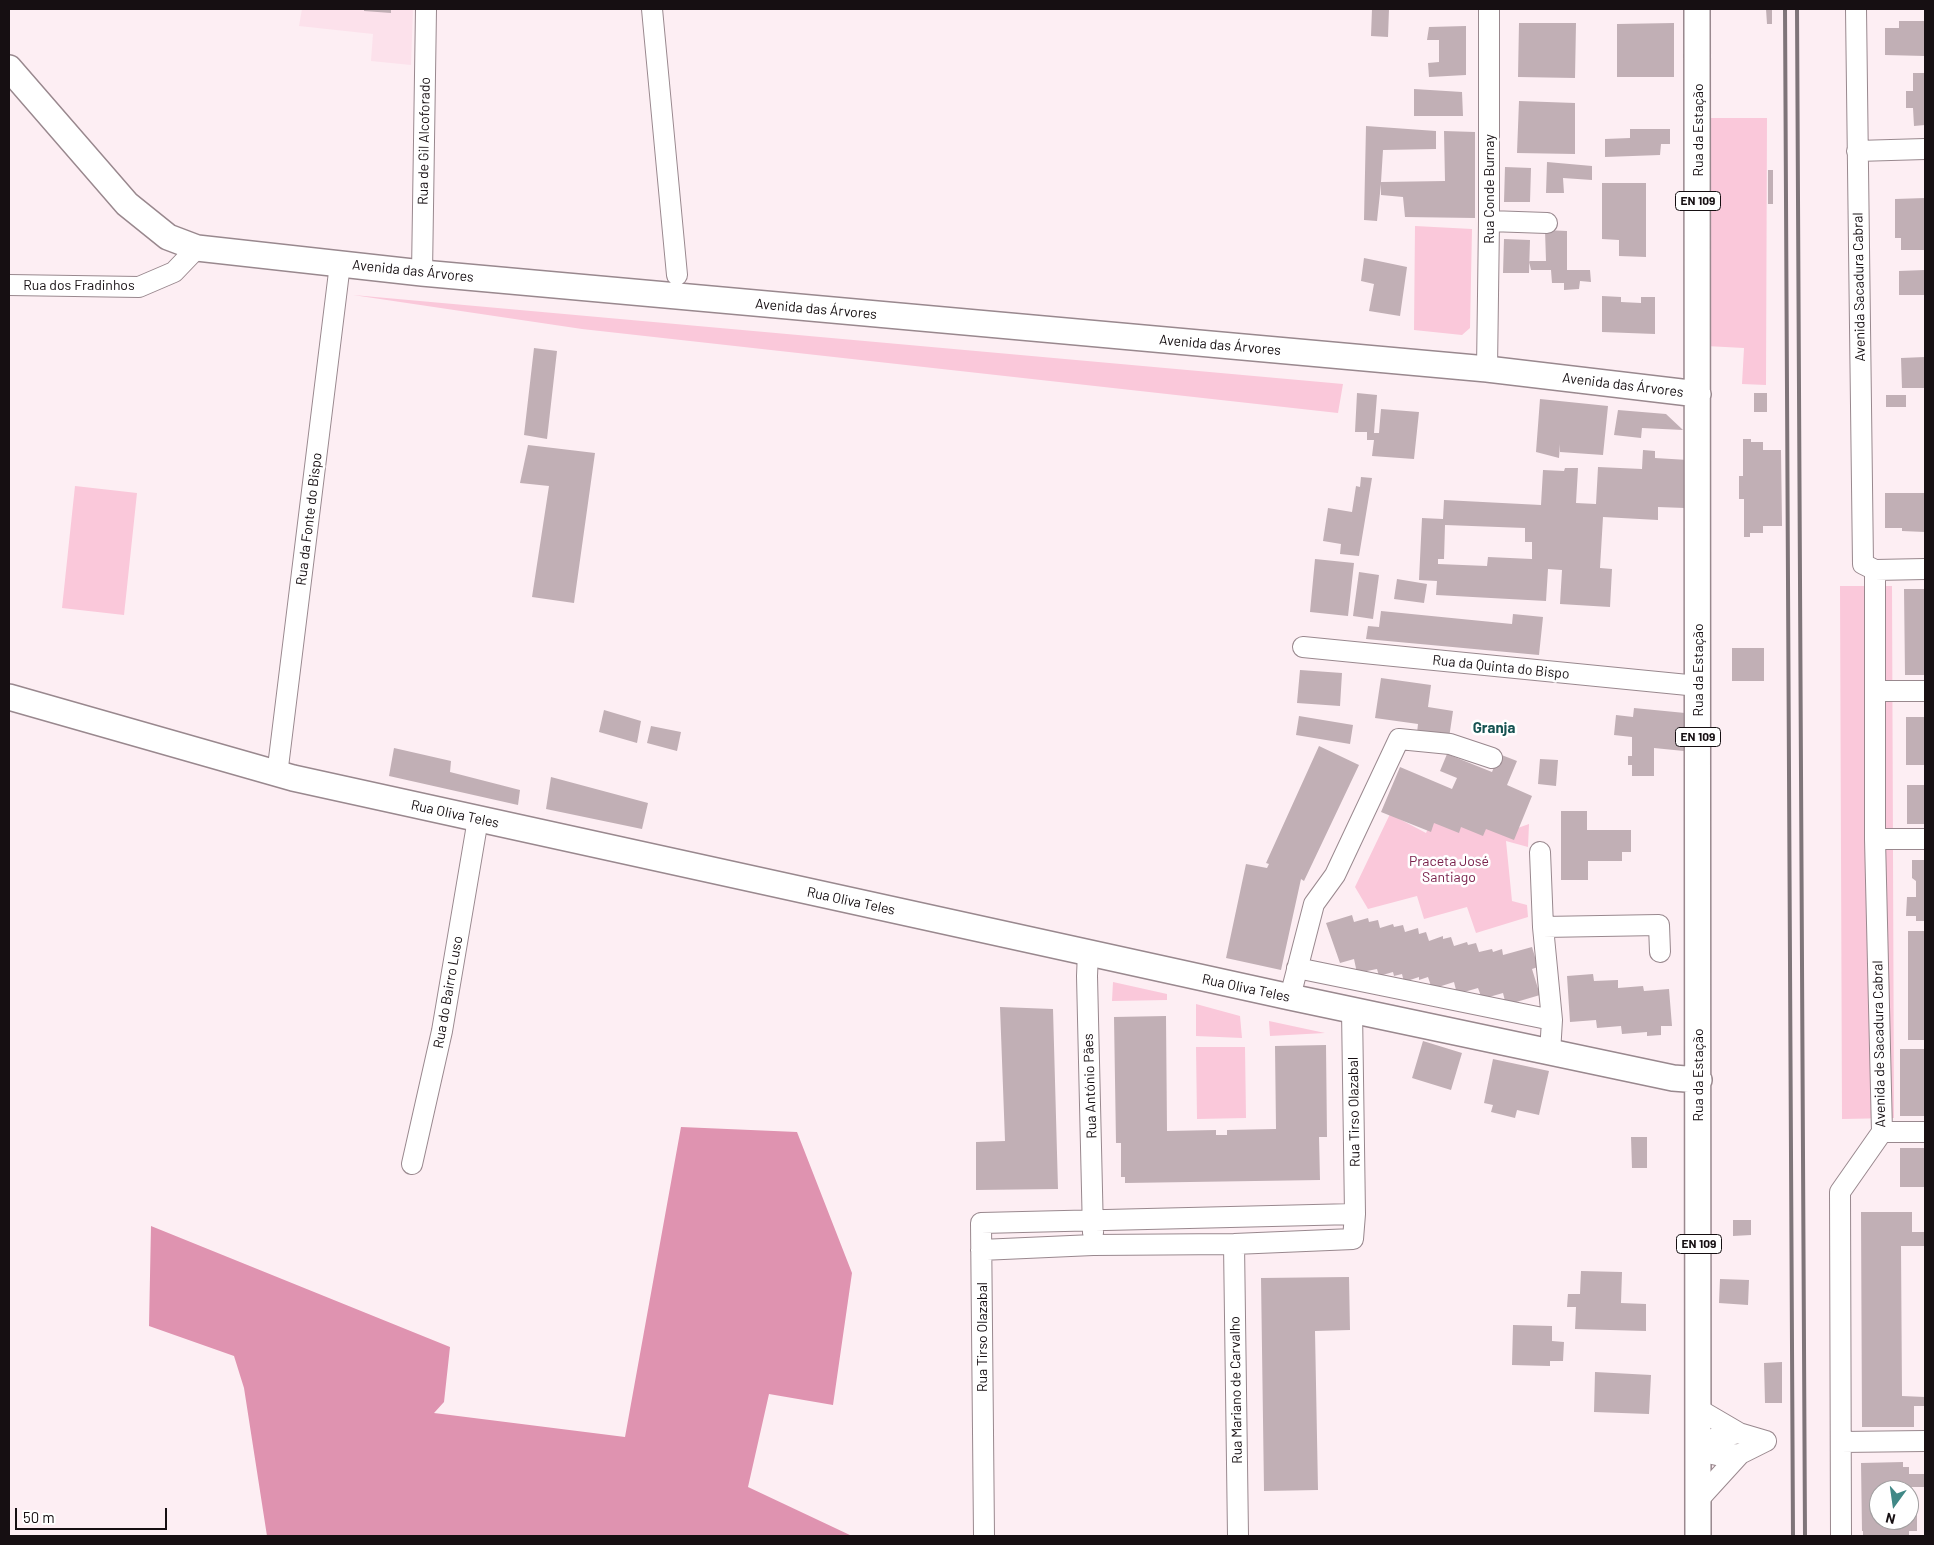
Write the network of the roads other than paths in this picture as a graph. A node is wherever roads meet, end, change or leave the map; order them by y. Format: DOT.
graph roads {
  1 [pos="426,9"];
  2 [pos="652,9"];
  3 [pos="1489,9"];
  4 [pos="1697,9"];
  5 [pos="1856,9"];
  6 [pos="9,68"];
  7 [pos="1925,149"];
  8 [pos="1857,151"];
  9 [pos="1489,221"];
  10 [pos="1548,223"];
  11 [pos="197,248"];
  12 [pos="340,264"];
  13 [pos="422,273"];
  14 [pos="677,275"];
  15 [pos="9,285"];
  16 [pos="1487,368"];
  17 [pos="1698,394"];
  18 [pos="1869,567"];
  19 [pos="1925,569"];
  20 [pos="1303,648"];
  21 [pos="1698,686"];
  22 [pos="1876,691"];
  23 [pos="1925,691"];
  24 [pos="9,697"];
  25 [pos="1492,758"];
  26 [pos="277,775"];
  27 [pos="478,819"];
  28 [pos="1875,839"];
  29 [pos="1925,839"];
  30 [pos="1540,852"];
  31 [pos="1543,927"];
  32 [pos="1088,952"];
  33 [pos="1660,952"];
  34 [pos="1297,968"];
  35 [pos="1290,998"];
  36 [pos="1352,1010"];
  37 [pos="1552,1020"];
  38 [pos="1550,1053"];
  39 [pos="1699,1080"];
  40 [pos="1882,1132"];
  41 [pos="1925,1132"];
  42 [pos="412,1164"];
  43 [pos="1355,1214"];
  44 [pos="1094,1220"];
  45 [pos="1234,1244"];
  46 [pos="1093,1245"];
  47 [pos="982,1250"];
  48 [pos="1698,1409"];
  49 [pos="1739,1433"];
  50 [pos="1925,1441"];
  51 [pos="1841,1442"];
  52 [pos="1698,1451"];
  53 [pos="1740,1454"];
  54 [pos="1699,1499"];
  55 [pos="984,1536"];
  56 [pos="1238,1536"];
  57 [pos="1698,1536"];
  58 [pos="1841,1536"];
  1 -- 13 [label="street, Rua de Gil Alcoforado"];
  2 -- 14 [label="street"];
  3 -- 9 [label="street, Rua Conde Burnay"];
  4 -- 17 [label="main road, Rua da Estação / EN 109"];
  5 -- 8 [label="street, Avenida Sacadura Cabral"];
  6 -- 11 [label="main road, Avenida das Árvores"];
  7 -- 8 [label="street"];
  8 -- 18 [label="street, Avenida Sacadura Cabral"];
  9 -- 10 [label="street"];
  9 -- 16 [label="street, Rua Conde Burnay"];
  11 -- 12 [label="main road, Avenida das Árvores"];
  11 -- 15 [label="street, Rua dos Fradinhos"];
  12 -- 13 [label="main road, Avenida das Árvores"];
  12 -- 26 [label="street, Rua da Fonte do Bispo"];
  13 -- 16 [label="main road, Avenida das Árvores"];
  16 -- 17 [label="main road, Avenida das Árvores"];
  17 -- 21 [label="main road, Rua da Estação / EN 109"];
  18 -- 19 [label="street"];
  18 -- 22 [label="street, Avenida de Sacadura Cabral"];
  20 -- 21 [label="street, Rua da Quinta do Bispo"];
  21 -- 39 [label="main road, Rua da Estação / EN 109"];
  22 -- 23 [label="street"];
  22 -- 28 [label="street, Avenida de Sacadura Cabral"];
  24 -- 26 [label="main road, Rua Oliva Teles"];
  25 -- 34 [label="street"];
  26 -- 27 [label="main road, Rua Oliva Teles"];
  27 -- 32 [label="main road, Rua Oliva Teles"];
  27 -- 42 [label="street, Rua do Bairro Luso"];
  28 -- 29 [label="street"];
  28 -- 40 [label="street, Avenida de Sacadura Cabral"];
  30 -- 31 [label="street"];
  31 -- 33 [label="street"];
  31 -- 37 [label="street"];
  32 -- 35 [label="main road, Rua Oliva Teles"];
  32 -- 44 [label="street, Rua António Pães"];
  34 -- 35 [label="street"];
  34 -- 37 [label="street"];
  35 -- 36 [label="main road, Rua Oliva Teles"];
  36 -- 38 [label="main road, Rua Oliva Teles"];
  36 -- 43 [label="street, Rua Tirso Olazabal"];
  37 -- 38 [label="street"];
  38 -- 39 [label="main road, Rua Oliva Teles"];
  39 -- 48 [label="main road, Rua da Estação / EN 109"];
  40 -- 41 [label="street"];
  40 -- 51 [label="street, Avenida de Sacadura Cabral"];
  43 -- 44 [label="street"];
  43 -- 45 [label="street, Rua Tirso Olazabal"];
  44 -- 46 [label="street"];
  44 -- 47 [label="street"];
  45 -- 46 [label="street, Rua Tirso Olazabal"];
  45 -- 56 [label="street, Rua Mariano de Carvalho"];
  46 -- 47 [label="street, Rua Tirso Olazabal"];
  47 -- 55 [label="street, Rua Tirso Olazabal"];
  48 -- 49 [label="street"];
  48 -- 52 [label="main road, Rua da Estação / EN 109"];
  49 -- 52 [label="street"];
  49 -- 53 [label="street"];
  50 -- 51 [label="street"];
  51 -- 58 [label="street, Avenida de Sacadura Cabral"];
  52 -- 53 [label="street"];
  52 -- 54 [label="main road, EN 109"];
  53 -- 54 [label="street"];
  54 -- 57 [label="main road, EN 109"];
}
